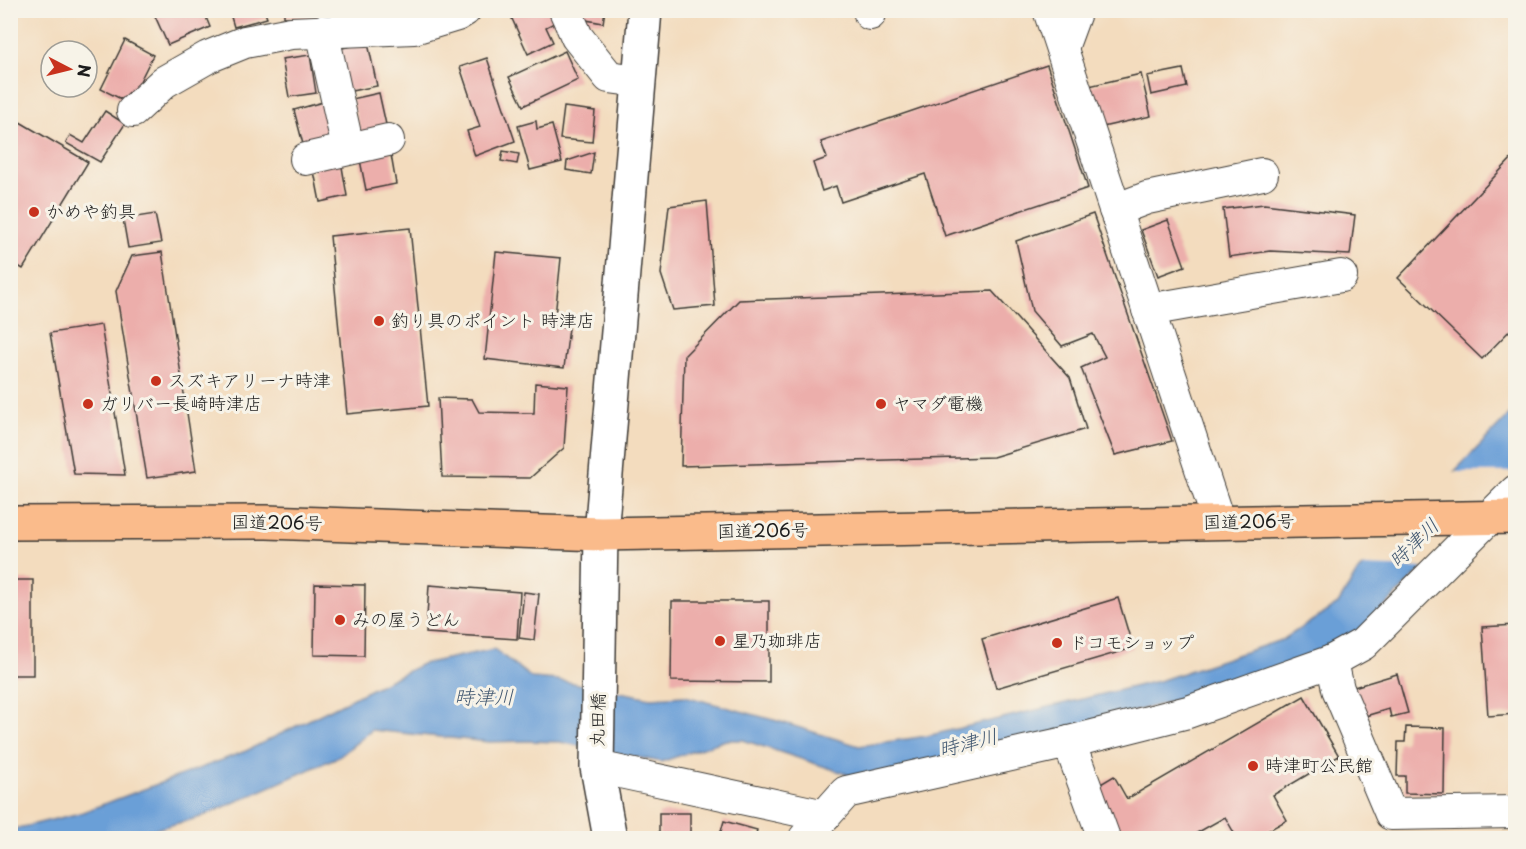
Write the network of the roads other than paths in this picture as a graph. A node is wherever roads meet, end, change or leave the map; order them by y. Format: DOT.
graph roads {
  1 [pos="465,10"];
  2 [pos="565,10"];
  3 [pos="645,10"];
  4 [pos="1049,10"];
  5 [pos="1077,10"];
  6 [pos="322,32"];
  7 [pos="1062,48"];
  8 [pos="639,81"];
  9 [pos="133,111"];
  10 [pos="388,140"];
  11 [pos="348,148"];
  12 [pos="306,159"];
  13 [pos="1262,174"];
  14 [pos="1115,210"];
  15 [pos="1341,276"];
  16 [pos="1148,310"];
  17 [pos="1515,491"];
  18 [pos="1496,518"];
  19 [pos="1219,523"];
  20 [pos="10,524"];
  21 [pos="601,534"];
  22 [pos="1332,661"];
  23 [pos="1069,742"];
  24 [pos="597,767"];
  25 [pos="1515,812"];
  26 [pos="1396,826"];
  27 [pos="815,827"];
  28 [pos="610,838"];
  29 [pos="1104,838"];
  1 -- 6 [label="street"];
  2 -- 8 [label="street"];
  3 -- 8 [label="street, 丸田橋"];
  4 -- 7 [label="street"];
  5 -- 7 [label="street"];
  6 -- 9 [label="street"];
  6 -- 11 [label="street"];
  7 -- 14 [label="street"];
  8 -- 21 [label="street, 丸田橋"];
  10 -- 11 [label="street"];
  11 -- 12 [label="street"];
  13 -- 14 [label="street"];
  14 -- 16 [label="street"];
  15 -- 16 [label="street"];
  16 -- 19 [label="street"];
  17 -- 18 [label="street"];
  18 -- 19 [label="highway, 国道206号"];
  18 -- 22 [label="street"];
  19 -- 21 [label="highway, 国道206号"];
  20 -- 21 [label="highway, 国道206号"];
  21 -- 24 [label="street, 丸田橋"];
  22 -- 23 [label="street"];
  22 -- 26 [label="street"];
  23 -- 27 [label="street"];
  23 -- 29 [label="street"];
  24 -- 27 [label="street"];
  24 -- 28 [label="street, 丸田橋"];
  25 -- 26 [label="street"];
}
